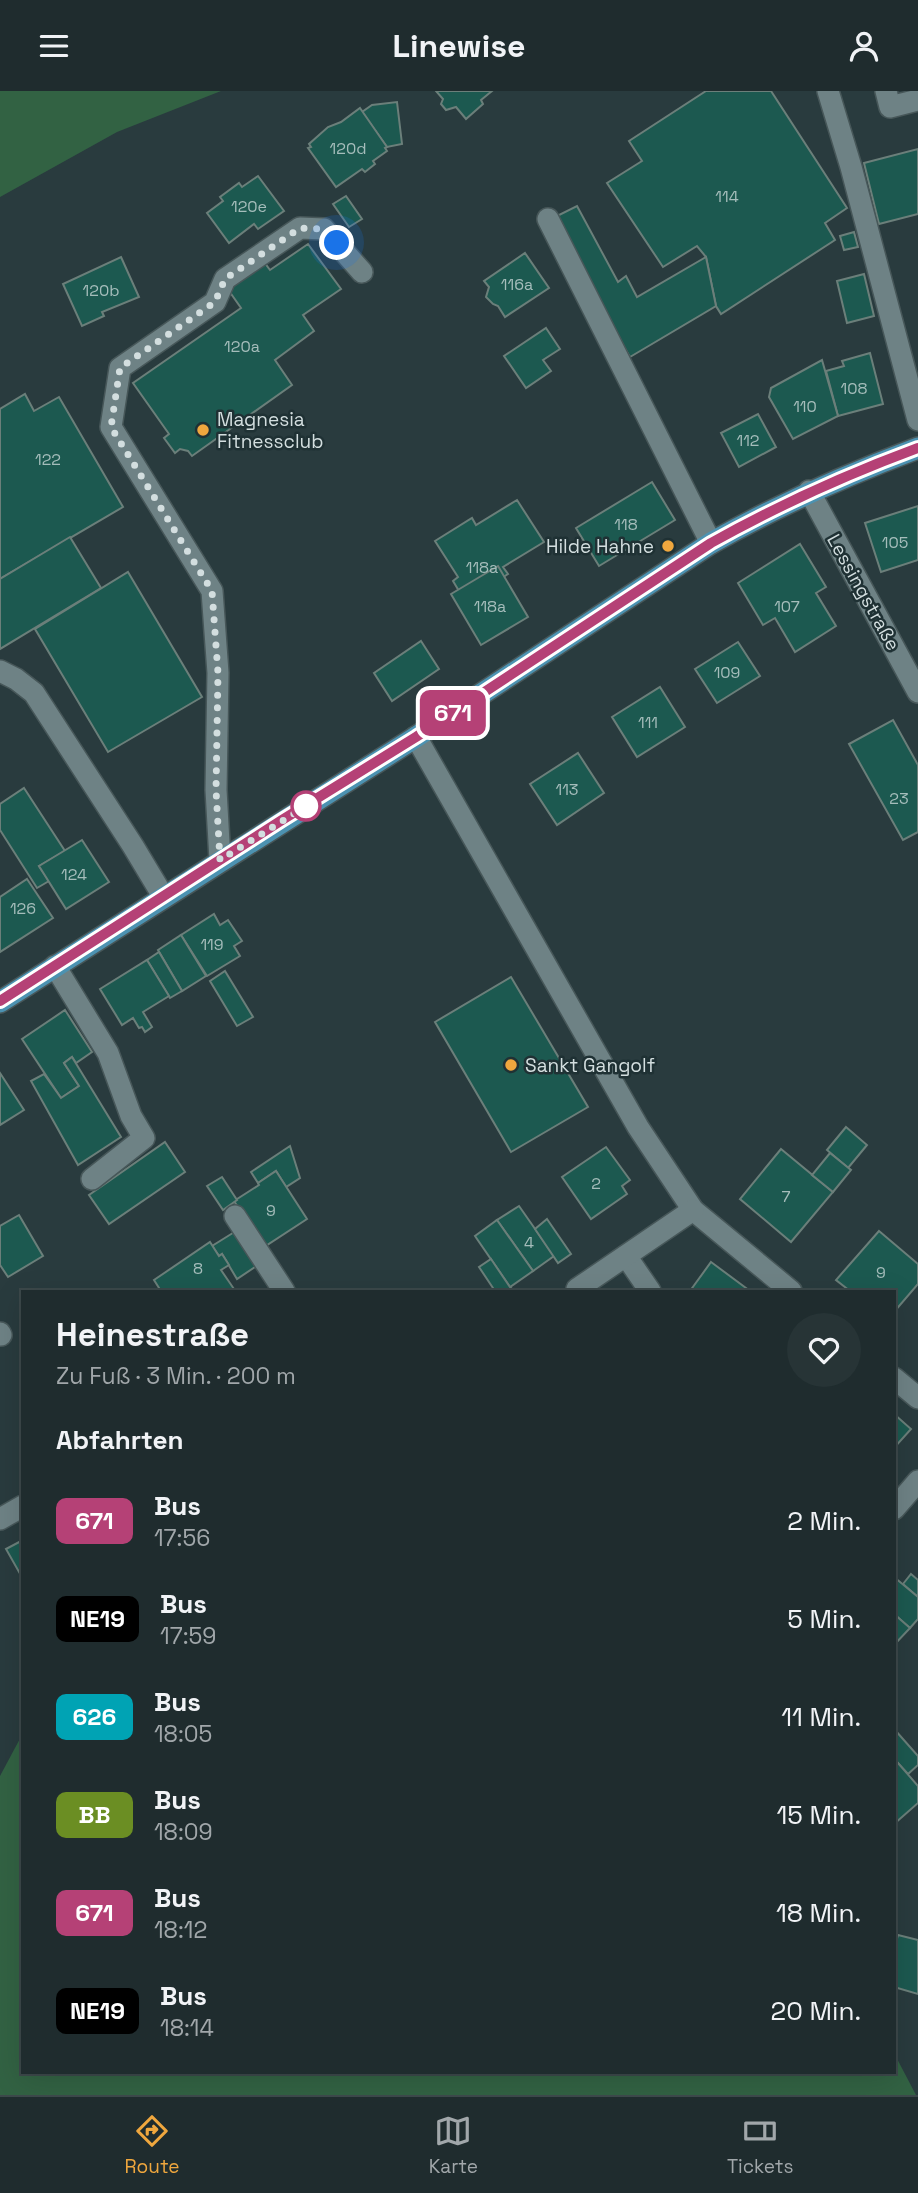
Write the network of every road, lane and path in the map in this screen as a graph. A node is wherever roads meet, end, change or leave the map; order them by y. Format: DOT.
graph roads {
  1 [pos="828,91"];
  2 [pos="886,91"];
  3 [pos="918,100"];
  4 [pos="548,219"];
  5 [pos="362,272"];
  6 [pos="918,420"];
  7 [pos="918,448"];
  8 [pos="809,491"];
  9 [pos="711,543"];
  10 [pos="0,671"];
  11 [pos="918,692"];
  12 [pos="416,737"];
  13 [pos="220,860"];
  14 [pos="163,896"];
  15 [pos="55,966"];
  16 [pos="0,1002"];
  17 [pos="92,1179"];
  18 [pos="693,1210"];
  19 [pos="235,1216"];
  20 [pos="626,1256"];
  21 [pos="283,1290"];
  22 [pos="578,1290"];
  23 [pos="649,1290"];
  24 [pos="790,1290"];
  25 [pos="896,1380"];
  26 [pos="918,1398"];
  27 [pos="918,1481"];
  28 [pos="21,1507"];
  29 [pos="896,1507"];
  30 [pos="0,1518"];
  1 -- 6 [label="street"];
  2 -- 3 [label="street"];
  4 -- 9 [label="street"];
  5 -- 13 [label="street"];
  7 -- 8 [label="main road"];
  8 -- 9 [label="main road"];
  8 -- 11 [label="street, Lessingstraße"];
  9 -- 12 [label="main road"];
  10 -- 14 [label="street"];
  12 -- 13 [label="main road"];
  12 -- 18 [label="street"];
  13 -- 14 [label="main road"];
  14 -- 15 [label="main road"];
  15 -- 16 [label="main road"];
  15 -- 17 [label="street"];
  18 -- 20 [label="street"];
  18 -- 24 [label="street"];
  19 -- 21 [label="street"];
  20 -- 22 [label="street"];
  20 -- 23 [label="street"];
  25 -- 26 [label="street"];
  27 -- 29 [label="street"];
  28 -- 30 [label="street"];
}
